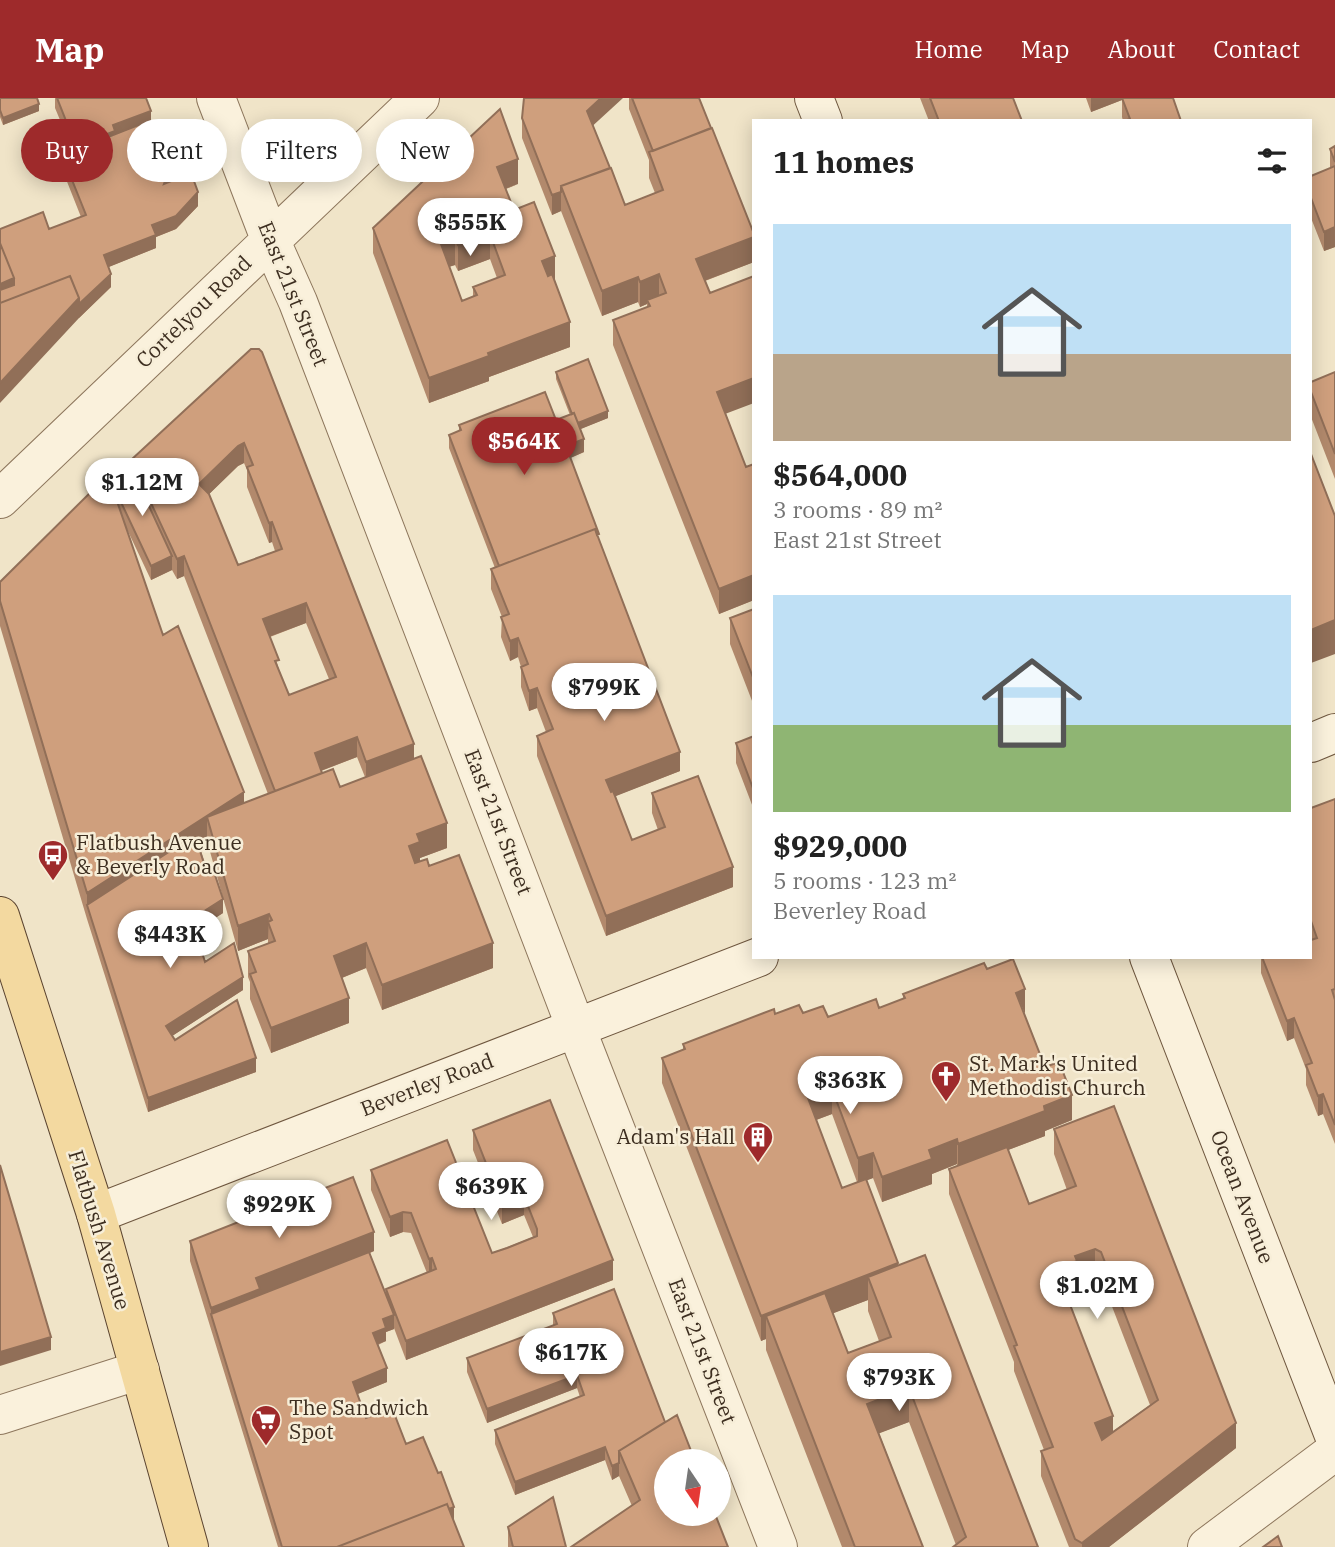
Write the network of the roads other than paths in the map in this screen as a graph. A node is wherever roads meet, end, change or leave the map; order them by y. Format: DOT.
graph roads {
  1 [pos="216,98"];
  2 [pos="420,98"];
  3 [pos="814,98"];
  4 [pos="821,119"];
  5 [pos="270,239"];
  6 [pos="0,499"];
  7 [pos="1335,733"];
  8 [pos="1312,743"];
  9 [pos="0,916"];
  10 [pos="754,959"];
  11 [pos="1150,959"];
  12 [pos="576,1028"];
  13 [pos="96,1214"];
  14 [pos="140,1370"];
  15 [pos="0,1415"];
  16 [pos="1335,1437"];
  17 [pos="1335,1451"];
  18 [pos="189,1547"];
  19 [pos="778,1547"];
  20 [pos="1207,1547"];
  1 -- 5 [label="street, East 21st Street"];
  2 -- 5 [label="street, Cortelyou Road"];
  3 -- 4 [label="street"];
  5 -- 6 [label="street, Cortelyou Road"];
  5 -- 12 [label="street, East 21st Street"];
  7 -- 8 [label="street"];
  9 -- 13 [label="main road, Flatbush Avenue"];
  10 -- 12 [label="street, Beverley Road"];
  11 -- 16 [label="street, Ocean Avenue"];
  12 -- 13 [label="street, Beverley Road"];
  12 -- 19 [label="street, East 21st Street"];
  13 -- 14 [label="main road, Flatbush Avenue"];
  14 -- 15 [label="street"];
  14 -- 18 [label="main road, Flatbush Avenue"];
  17 -- 20 [label="street"];
}
